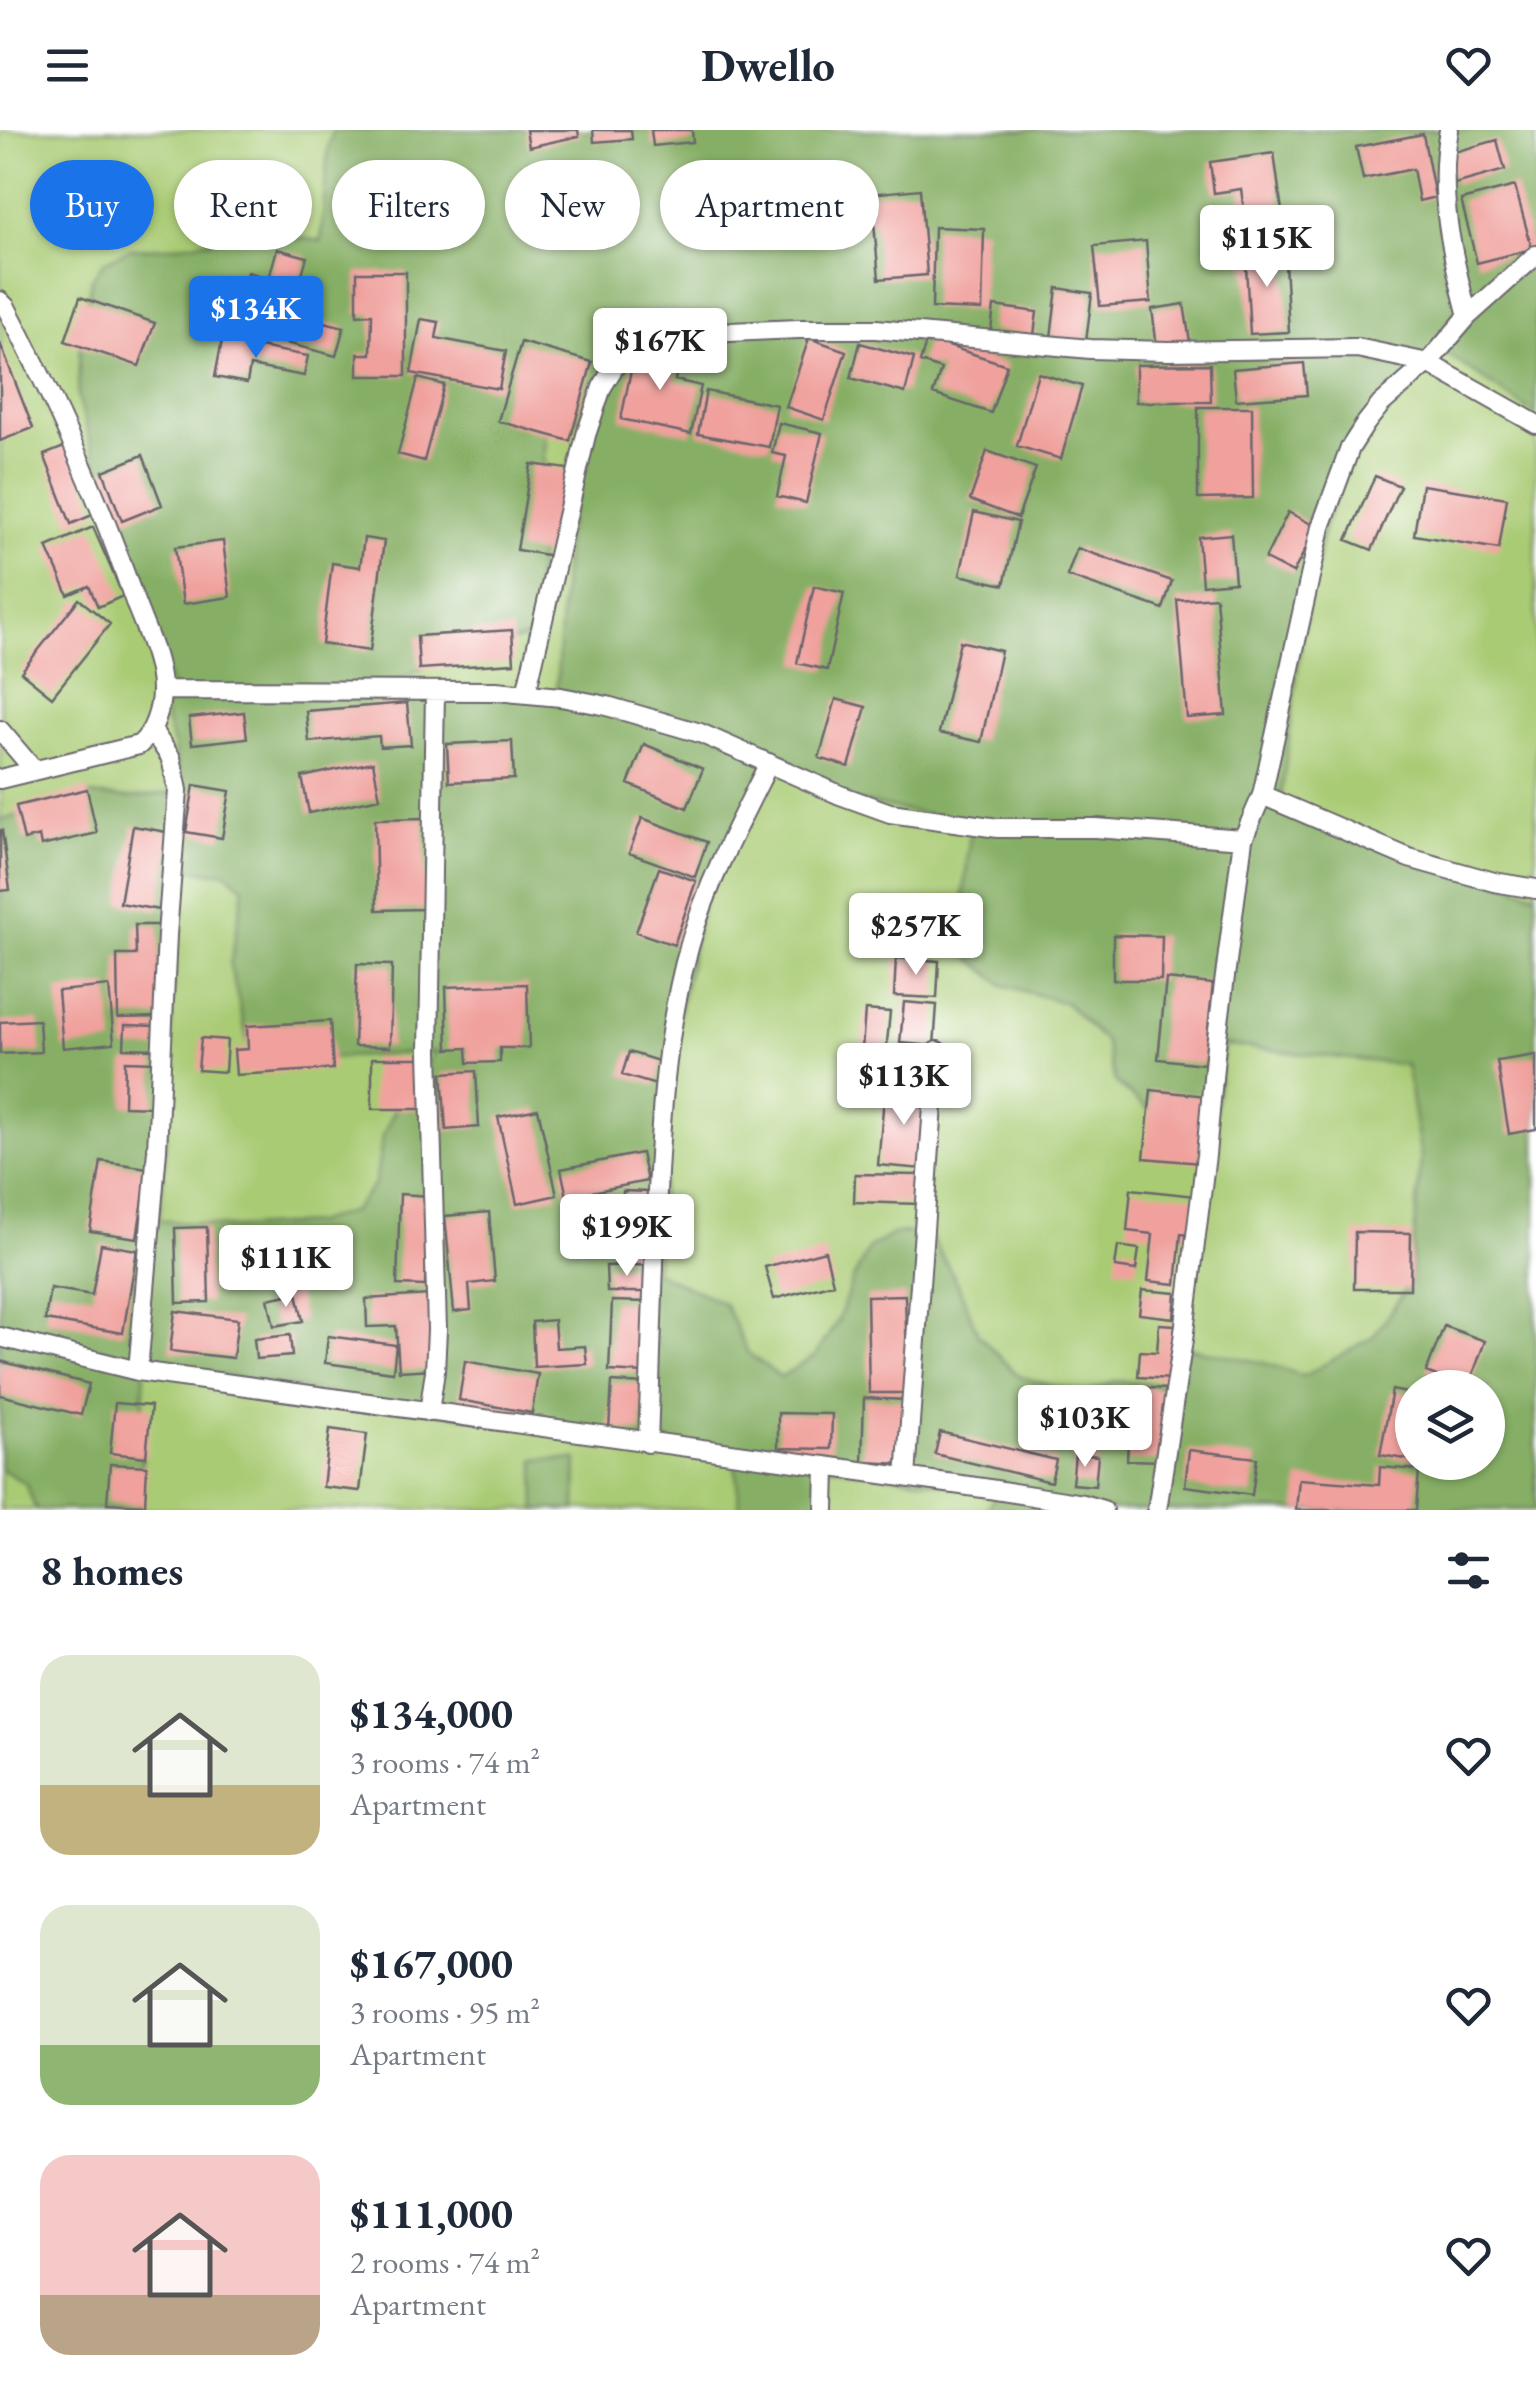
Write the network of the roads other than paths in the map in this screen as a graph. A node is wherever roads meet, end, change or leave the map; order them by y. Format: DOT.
graph roads {
  1 [pos="1449,130"];
  2 [pos="1536,255"];
  3 [pos="0,301"];
  4 [pos="1468,316"];
  5 [pos="1428,363"];
  6 [pos="1536,424"];
  7 [pos="161,690"];
  8 [pos="436,691"];
  9 [pos="526,693"];
  10 [pos="0,730"];
  11 [pos="152,730"];
  12 [pos="769,763"];
  13 [pos="34,770"];
  14 [pos="0,779"];
  15 [pos="1262,795"];
  16 [pos="1243,839"];
  17 [pos="1536,888"];
  18 [pos="937,1051"];
  19 [pos="0,1338"];
  20 [pos="138,1371"];
  21 [pos="429,1412"];
  22 [pos="648,1443"];
  23 [pos="826,1466"];
  24 [pos="906,1478"];
  25 [pos="825,1510"];
  26 [pos="1103,1510"];
  27 [pos="1157,1510"];
  1 -- 4 [label="lane"];
  2 -- 4 [label="lane"];
  3 -- 7 [label="lane"];
  4 -- 5 [label="lane"];
  5 -- 6 [label="lane"];
  5 -- 9 [label="lane"];
  5 -- 15 [label="lane"];
  7 -- 8 [label="lane"];
  7 -- 11 [label="lane"];
  8 -- 9 [label="lane"];
  8 -- 21 [label="lane"];
  9 -- 12 [label="lane"];
  10 -- 13 [label="lane"];
  11 -- 13 [label="lane"];
  11 -- 20 [label="lane"];
  12 -- 16 [label="lane"];
  12 -- 22 [label="lane"];
  13 -- 14 [label="lane"];
  15 -- 16 [label="lane"];
  15 -- 17 [label="lane"];
  16 -- 27 [label="lane"];
  18 -- 24 [label="lane"];
  19 -- 20 [label="lane"];
  20 -- 21 [label="lane"];
  21 -- 22 [label="lane"];
  22 -- 23 [label="lane"];
  23 -- 24 [label="lane"];
  23 -- 25 [label="lane"];
  24 -- 26 [label="lane"];
}
